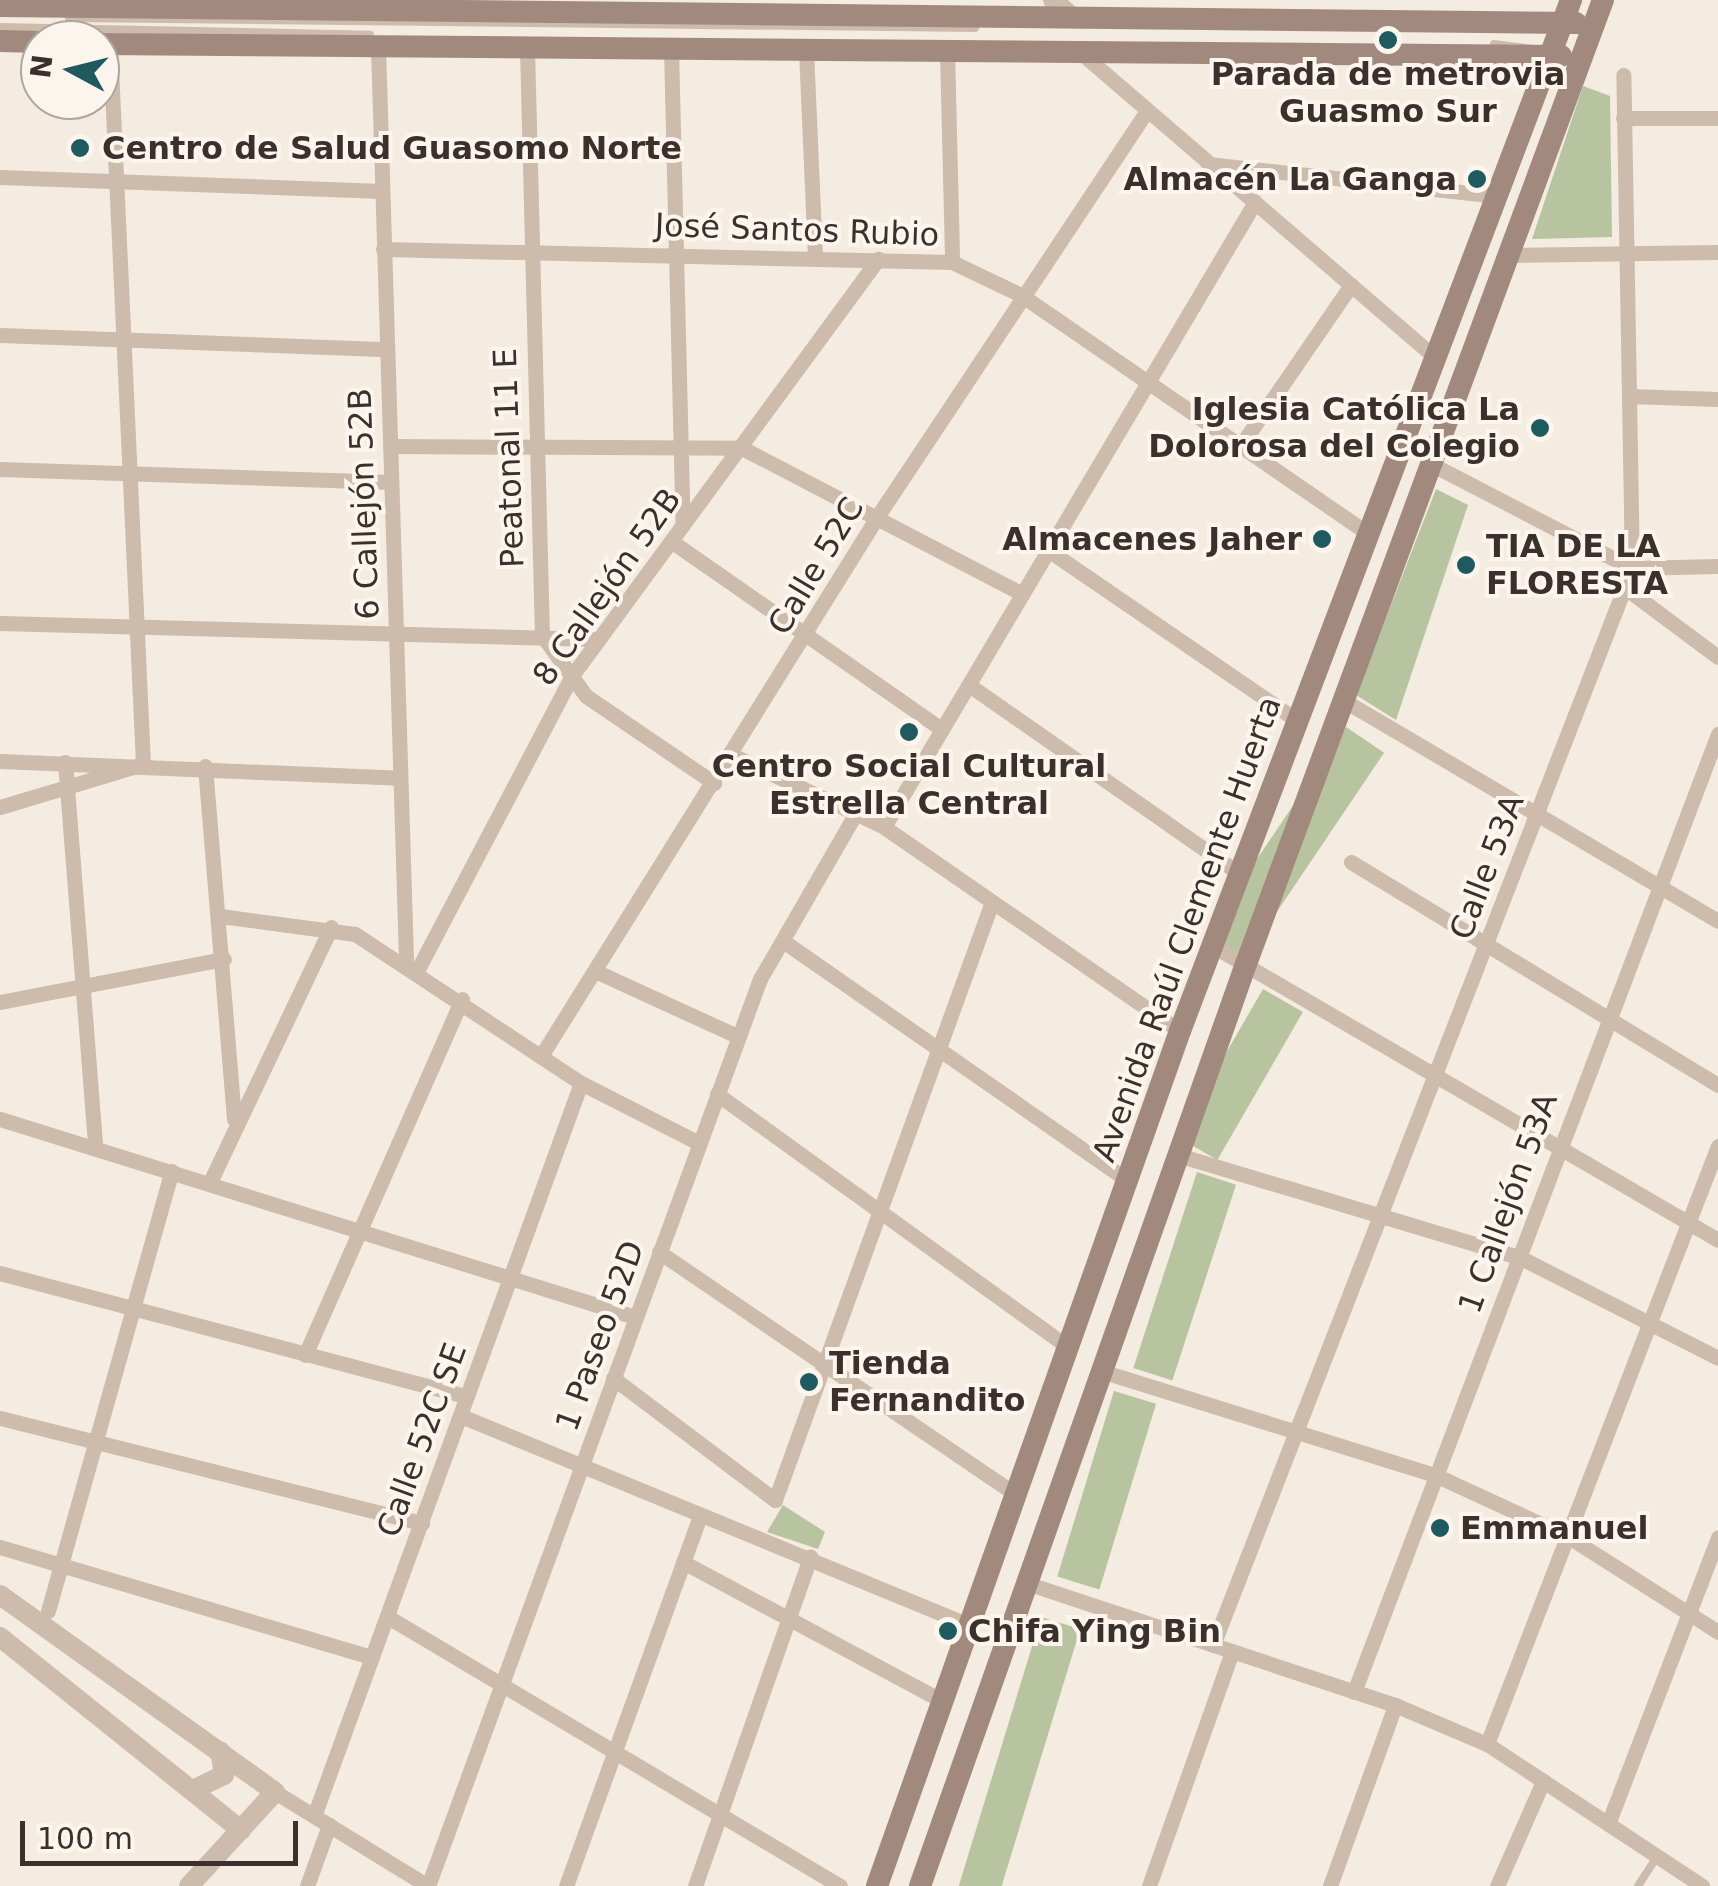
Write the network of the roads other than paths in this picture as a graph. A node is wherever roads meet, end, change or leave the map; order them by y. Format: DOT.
graph roads {
  1 [pos="1017,0"];
  2 [pos="1602,0"];
  3 [pos="61,4"];
  4 [pos="384,4"];
  5 [pos="0,6"];
  6 [pos="802,7"];
  7 [pos="1045,9"];
  8 [pos="1567,11"];
  9 [pos="0,16"];
  10 [pos="1595,24"];
  11 [pos="0,27"];
  12 [pos="120,44"];
  13 [pos="378,47"];
  14 [pos="528,48"];
  15 [pos="671,50"];
  16 [pos="806,50"];
  17 [pos="947,51"];
  18 [pos="1080,52"];
  19 [pos="1583,54"];
  20 [pos="1550,57"];
  21 [pos="1622,75"];
  22 [pos="1148,111"];
  23 [pos="1623,118"];
  24 [pos="1718,118"];
  25 [pos="111,120"];
  26 [pos="1208,164"];
  27 [pos="0,177"];
  28 [pos="116,182"];
  29 [pos="382,191"];
  30 [pos="1497,196"];
  31 [pos="1255,202"];
  32 [pos="383,248"];
  33 [pos="528,250"];
  34 [pos="1626,252"];
  35 [pos="1718,252"];
  36 [pos="676,253"];
  37 [pos="1509,255"];
  38 [pos="815,257"];
  39 [pos="878,260"];
  40 [pos="952,262"];
  41 [pos="1351,285"];
  42 [pos="1020,295"];
  43 [pos="0,335"];
  44 [pos="124,340"];
  45 [pos="387,349"];
  46 [pos="1436,358"];
  47 [pos="1142,385"];
  48 [pos="1628,396"];
  49 [pos="1718,399"];
  50 [pos="680,444"];
  51 [pos="390,446"];
  52 [pos="537,448"];
  53 [pos="742,448"];
  54 [pos="1239,448"];
  55 [pos="1431,464"];
  56 [pos="0,469"];
  57 [pos="130,473"];
  58 [pos="391,482"];
  59 [pos="880,514"];
  60 [pos="682,524"];
  61 [pos="1369,534"];
  62 [pos="671,541"];
  63 [pos="1048,550"];
  64 [pos="1718,566"];
  65 [pos="1632,568"];
  66 [pos="1624,588"];
  67 [pos="1022,594"];
  68 [pos="0,623"];
  69 [pos="137,625"];
  70 [pos="396,632"];
  71 [pos="806,635"];
  72 [pos="542,636"];
  73 [pos="596,640"];
  74 [pos="1718,657"];
  75 [pos="571,677"];
  76 [pos="969,686"];
  77 [pos="1344,700"];
  78 [pos="1298,721"];
  79 [pos="942,730"];
  80 [pos="1718,734"];
  81 [pos="732,755"];
  82 [pos="0,760"];
  83 [pos="65,762"];
  84 [pos="143,764"];
  85 [pos="205,766"];
  86 [pos="400,778"];
  87 [pos="714,783"];
  88 [pos="68,791"];
  89 [pos="0,807"];
  90 [pos="1536,814"];
  91 [pos="852,818"];
  92 [pos="884,827"];
  93 [pos="1350,862"];
  94 [pos="1240,874"];
  95 [pos="1655,884"];
  96 [pos="992,902"];
  97 [pos="220,916"];
  98 [pos="1718,920"];
  99 [pos="331,928"];
  100 [pos="783,941"];
  101 [pos="1486,945"];
  102 [pos="1213,946"];
  103 [pos="224,959"];
  104 [pos="1242,962"];
  105 [pos="412,964"];
  106 [pos="595,971"];
  107 [pos="88,981"];
  108 [pos="462,999"];
  109 [pos="0,1002"];
  110 [pos="1605,1017"];
  111 [pos="1180,1031"];
  112 [pos="738,1037"];
  113 [pos="938,1048"];
  114 [pos="541,1056"];
  115 [pos="1434,1077"];
  116 [pos="581,1083"];
  117 [pos="1718,1085"];
  118 [pos="717,1094"];
  119 [pos="0,1119"];
  120 [pos="234,1119"];
  121 [pos="697,1142"];
  122 [pos="1559,1144"];
  123 [pos="1718,1146"];
  124 [pos="95,1147"];
  125 [pos="1178,1155"];
  126 [pos="172,1171"];
  127 [pos="210,1180"];
  128 [pos="1128,1181"];
  129 [pos="1380,1215"];
  130 [pos="879,1216"];
  131 [pos="1690,1223"];
  132 [pos="357,1230"];
  133 [pos="1718,1240"];
  134 [pos="659,1252"];
  135 [pos="1520,1257"];
  136 [pos="0,1273"];
  137 [pos="509,1274"];
  138 [pos="135,1310"];
  139 [pos="635,1317"];
  140 [pos="1652,1319"];
  141 [pos="1068,1347"];
  142 [pos="305,1355"];
  143 [pos="1718,1358"];
  144 [pos="831,1366"];
  145 [pos="1101,1372"];
  146 [pos="613,1378"];
  147 [pos="468,1396"];
  148 [pos="461,1416"];
  149 [pos="0,1418"];
  150 [pos="1296,1432"];
  151 [pos="100,1444"];
  152 [pos="584,1465"];
  153 [pos="1435,1475"];
  154 [pos="1017,1495"];
  155 [pos="699,1518"];
  156 [pos="422,1523"];
  157 [pos="1567,1536"];
  158 [pos="1718,1537"];
  159 [pos="0,1546"];
  160 [pos="810,1556"];
  161 [pos="683,1562"];
  162 [pos="65,1564"];
  163 [pos="1026,1584"];
  164 [pos="0,1595"];
  165 [pos="48,1611"];
  166 [pos="1688,1612"];
  167 [pos="388,1616"];
  168 [pos="789,1619"];
  169 [pos="969,1625"];
  170 [pos="1718,1632"];
  171 [pos="0,1636"];
  172 [pos="1213,1645"];
  173 [pos="1232,1651"];
  174 [pos="372,1657"];
  175 [pos="501,1682"];
  176 [pos="1354,1692"];
  177 [pos="942,1700"];
  178 [pos="1395,1704"];
  179 [pos="1487,1744"];
  180 [pos="220,1752"];
  181 [pos="615,1752"];
  182 [pos="1543,1781"];
  183 [pos="194,1790"];
  184 [pos="274,1792"];
  185 [pos="314,1816"];
  186 [pos="718,1819"];
  187 [pos="1608,1824"];
  188 [pos="329,1826"];
  189 [pos="241,1830"];
  190 [pos="1658,1857"];
  191 [pos="189,1886"];
  192 [pos="307,1886"];
  193 [pos="428,1886"];
  194 [pos="566,1886"];
  195 [pos="695,1886"];
  196 [pos="840,1886"];
  197 [pos="877,1886"];
  198 [pos="909,1886"];
  199 [pos="920,1886"];
  200 [pos="1149,1886"];
  201 [pos="1330,1886"];
  202 [pos="1496,1886"];
  203 [pos="1638,1886"];
  204 [pos="1702,1886"];
  1 -- 7 [label="street"];
  2 -- 10 [label="main road, Avenida Raúl Clemente Huerta"];
  3 -- 4 [label="main road"];
  3 -- 5 [label="main road"];
  4 -- 6 [label="main road"];
  6 -- 7 [label="main road"];
  7 -- 8 [label="main road"];
  8 -- 9 [label="lane"];
  8 -- 10 [label="main road"];
  8 -- 20 [label="main road, Avenida Raúl Clemente Huerta"];
  10 -- 19 [label="main road, Avenida Raúl Clemente Huerta"];
  11 -- 20 [label="lane"];
  12 -- 13 [label="main road"];
  13 -- 14 [label="main road"];
  13 -- 29 [label="street, 6 Callejón 52B"];
  14 -- 15 [label="main road"];
  14 -- 33 [label="street, Peatonal 11 E"];
  15 -- 16 [label="main road"];
  15 -- 36 [label="street"];
  16 -- 17 [label="main road"];
  16 -- 38 [label="street"];
  17 -- 18 [label="main road"];
  17 -- 40 [label="street"];
  18 -- 20 [label="main road"];
  18 -- 22 [label="street"];
  19 -- 20 [label="main road"];
  19 -- 37 [label="main road, Avenida Raúl Clemente Huerta"];
  19 -- 104 [label="lane"];
  20 -- 30 [label="main road, Avenida Raúl Clemente Huerta"];
  21 -- 23 [label="street, Calle 53A"];
  22 -- 26 [label="street"];
  22 -- 42 [label="street, Calle 52C"];
  23 -- 24 [label="street"];
  23 -- 34 [label="street, Calle 53A"];
  25 -- 28 [label="street"];
  26 -- 30 [label="street"];
  26 -- 31 [label="street"];
  27 -- 28 [label="street"];
  28 -- 29 [label="street"];
  28 -- 44 [label="street"];
  29 -- 32 [label="street, 6 Callejón 52B"];
  30 -- 46 [label="main road, Avenida Raúl Clemente Huerta"];
  31 -- 41 [label="street"];
  31 -- 47 [label="street"];
  32 -- 33 [label="street, José Santos Rubio"];
  32 -- 45 [label="street, 6 Callejón 52B"];
  33 -- 36 [label="street, José Santos Rubio"];
  33 -- 52 [label="street, Peatonal 11 E"];
  34 -- 35 [label="street"];
  34 -- 37 [label="street"];
  34 -- 48 [label="street, Calle 53A"];
  36 -- 38 [label="street, José Santos Rubio"];
  36 -- 50 [label="street"];
  37 -- 55 [label="main road, Avenida Raúl Clemente Huerta"];
  38 -- 39 [label="street, José Santos Rubio"];
  39 -- 40 [label="street, José Santos Rubio"];
  39 -- 53 [label="street, 8 Callejón 52B"];
  40 -- 42 [label="street, José Santos Rubio"];
  41 -- 46 [label="street"];
  41 -- 54 [label="street"];
  42 -- 47 [label="street, José Santos Rubio"];
  42 -- 59 [label="street, Calle 52C"];
  43 -- 44 [label="street"];
  44 -- 45 [label="street"];
  44 -- 57 [label="street"];
  45 -- 51 [label="street, 6 Callejón 52B"];
  46 -- 61 [label="main road, Avenida Raúl Clemente Huerta"];
  47 -- 54 [label="street, José Santos Rubio"];
  47 -- 63 [label="street"];
  48 -- 49 [label="street"];
  48 -- 65 [label="street, Calle 53A"];
  50 -- 52 [label="street"];
  50 -- 53 [label="street"];
  50 -- 60 [label="street"];
  51 -- 52 [label="street"];
  51 -- 58 [label="street, 6 Callejón 52B"];
  52 -- 72 [label="street, Peatonal 11 E"];
  53 -- 59 [label="street"];
  53 -- 60 [label="street, 8 Callejón 52B"];
  54 -- 61 [label="street, José Santos Rubio"];
  55 -- 65 [label="street"];
  55 -- 77 [label="main road, Avenida Raúl Clemente Huerta"];
  56 -- 57 [label="street"];
  57 -- 58 [label="street"];
  57 -- 69 [label="street"];
  58 -- 70 [label="street, 6 Callejón 52B"];
  59 -- 67 [label="street"];
  59 -- 71 [label="street, Calle 52C"];
  60 -- 62 [label="street, 8 Callejón 52B"];
  61 -- 78 [label="main road, Avenida Raúl Clemente Huerta"];
  62 -- 71 [label="street"];
  62 -- 73 [label="street, 8 Callejón 52B"];
  63 -- 67 [label="street"];
  63 -- 78 [label="street"];
  64 -- 65 [label="street"];
  65 -- 66 [label="street, Calle 53A"];
  66 -- 74 [label="street"];
  66 -- 90 [label="street, Calle 53A"];
  67 -- 76 [label="street"];
  68 -- 69 [label="street"];
  69 -- 70 [label="street"];
  69 -- 84 [label="street"];
  70 -- 72 [label="street"];
  70 -- 86 [label="street, 6 Callejón 52B"];
  71 -- 79 [label="street"];
  71 -- 81 [label="street, Calle 52C"];
  72 -- 73 [label="street"];
  72 -- 75 [label="street"];
  73 -- 75 [label="street, 8 Callejón 52B"];
  75 -- 87 [label="street"];
  75 -- 105 [label="street, 8 Callejón 52B"];
  76 -- 79 [label="street"];
  76 -- 94 [label="street"];
  77 -- 90 [label="street"];
  77 -- 104 [label="main road, Avenida Raúl Clemente Huerta"];
  78 -- 94 [label="main road, Avenida Raúl Clemente Huerta"];
  79 -- 92 [label="street"];
  80 -- 95 [label="street, 1 Callejón 53A"];
  81 -- 87 [label="street, Calle 52C"];
  81 -- 91 [label="street"];
  82 -- 83 [label="street"];
  83 -- 84 [label="street"];
  83 -- 88 [label="street"];
  84 -- 85 [label="street"];
  84 -- 88 [label="street"];
  85 -- 86 [label="street"];
  85 -- 97 [label="street"];
  86 -- 105 [label="street, 6 Callejón 52B"];
  87 -- 106 [label="street, Calle 52C"];
  88 -- 89 [label="street"];
  88 -- 107 [label="street"];
  90 -- 95 [label="street"];
  90 -- 101 [label="street, Calle 53A"];
  91 -- 92 [label="street"];
  91 -- 100 [label="street, 1 Paseo 52D"];
  92 -- 96 [label="street"];
  93 -- 101 [label="street"];
  94 -- 102 [label="main road, Avenida Raúl Clemente Huerta"];
  95 -- 98 [label="street"];
  95 -- 110 [label="street, 1 Callejón 53A"];
  96 -- 111 [label="street"];
  96 -- 113 [label="street"];
  97 -- 99 [label="street"];
  97 -- 103 [label="street"];
  99 -- 105 [label="street"];
  99 -- 120 [label="street"];
  100 -- 112 [label="street, 1 Paseo 52D"];
  100 -- 113 [label="street"];
  101 -- 110 [label="street"];
  101 -- 115 [label="street, Calle 53A"];
  102 -- 104 [label="street"];
  102 -- 111 [label="main road, Avenida Raúl Clemente Huerta"];
  103 -- 107 [label="street"];
  103 -- 120 [label="street"];
  104 -- 115 [label="street"];
  104 -- 125 [label="main road, Avenida Raúl Clemente Huerta"];
  104 -- 198 [label="lane"];
  105 -- 108 [label="street"];
  106 -- 112 [label="street"];
  106 -- 114 [label="street, Calle 52C"];
  107 -- 109 [label="street"];
  107 -- 124 [label="street"];
  108 -- 114 [label="street"];
  108 -- 132 [label="street"];
  110 -- 117 [label="street"];
  110 -- 122 [label="street, 1 Callejón 53A"];
  111 -- 128 [label="main road, Avenida Raúl Clemente Huerta"];
  112 -- 118 [label="street, 1 Paseo 52D"];
  113 -- 128 [label="street"];
  113 -- 130 [label="street"];
  114 -- 116 [label="street"];
  115 -- 122 [label="street"];
  115 -- 129 [label="street, Calle 53A"];
  116 -- 121 [label="street"];
  116 -- 137 [label="street, Calle 52C SE"];
  118 -- 121 [label="street, 1 Paseo 52D"];
  118 -- 130 [label="street"];
  119 -- 124 [label="street"];
  120 -- 127 [label="street"];
  121 -- 134 [label="street, 1 Paseo 52D"];
  122 -- 131 [label="street"];
  122 -- 135 [label="street, 1 Callejón 53A"];
  123 -- 131 [label="street"];
  124 -- 126 [label="street"];
  125 -- 129 [label="street"];
  125 -- 145 [label="main road, Avenida Raúl Clemente Huerta"];
  126 -- 127 [label="street"];
  126 -- 138 [label="street"];
  127 -- 132 [label="street"];
  128 -- 141 [label="main road, Avenida Raúl Clemente Huerta"];
  129 -- 135 [label="street"];
  129 -- 150 [label="street, Calle 53A"];
  130 -- 141 [label="street"];
  130 -- 144 [label="street"];
  131 -- 133 [label="street"];
  131 -- 140 [label="street"];
  132 -- 137 [label="street"];
  132 -- 142 [label="street"];
  134 -- 139 [label="street, 1 Paseo 52D"];
  134 -- 144 [label="street"];
  135 -- 140 [label="street"];
  135 -- 153 [label="street, 1 Callejón 53A"];
  136 -- 138 [label="street"];
  137 -- 139 [label="street"];
  137 -- 147 [label="street, Calle 52C SE"];
  138 -- 142 [label="street"];
  138 -- 151 [label="street"];
  139 -- 146 [label="street, 1 Paseo 52D"];
  140 -- 143 [label="street"];
  140 -- 157 [label="street"];
  141 -- 154 [label="main road, Avenida Raúl Clemente Huerta"];
  142 -- 147 [label="street"];
  144 -- 146 [label="street"];
  144 -- 154 [label="street"];
  145 -- 150 [label="street"];
  145 -- 163 [label="main road, Avenida Raúl Clemente Huerta"];
  146 -- 152 [label="street, 1 Paseo 52D"];
  147 -- 148 [label="street, Calle 52C SE"];
  148 -- 152 [label="street"];
  148 -- 156 [label="street, Calle 52C SE"];
  149 -- 151 [label="street"];
  150 -- 153 [label="street"];
  150 -- 172 [label="street, Calle 53A"];
  151 -- 156 [label="street"];
  151 -- 162 [label="street"];
  152 -- 155 [label="street"];
  152 -- 175 [label="street, 1 Paseo 52D"];
  153 -- 157 [label="street"];
  153 -- 176 [label="street, 1 Callejón 53A"];
  154 -- 169 [label="main road, Avenida Raúl Clemente Huerta"];
  155 -- 160 [label="street"];
  155 -- 161 [label="street"];
  156 -- 167 [label="street, Calle 52C SE"];
  157 -- 166 [label="street"];
  157 -- 179 [label="street"];
  158 -- 166 [label="street"];
  159 -- 162 [label="street"];
  160 -- 168 [label="street"];
  160 -- 169 [label="street"];
  161 -- 168 [label="street"];
  161 -- 181 [label="street"];
  162 -- 165 [label="street"];
  162 -- 174 [label="street"];
  163 -- 172 [label="street"];
  163 -- 199 [label="main road, Avenida Raúl Clemente Huerta"];
  164 -- 180 [label="street"];
  166 -- 170 [label="street"];
  166 -- 187 [label="street"];
  167 -- 174 [label="street, Calle 52C SE"];
  167 -- 175 [label="street"];
  168 -- 177 [label="street"];
  168 -- 186 [label="street"];
  169 -- 177 [label="main road, Avenida Raúl Clemente Huerta"];
  171 -- 183 [label="street"];
  172 -- 173 [label="street"];
  173 -- 176 [label="street"];
  173 -- 200 [label="street"];
  174 -- 185 [label="street, Calle 52C SE"];
  175 -- 181 [label="street"];
  175 -- 193 [label="street, 1 Paseo 52D"];
  176 -- 178 [label="street"];
  177 -- 197 [label="main road, Avenida Raúl Clemente Huerta"];
  178 -- 179 [label="street"];
  178 -- 201 [label="street"];
  179 -- 182 [label="street"];
  180 -- 183 [label="street"];
  180 -- 184 [label="street"];
  181 -- 186 [label="street"];
  181 -- 194 [label="street"];
  182 -- 187 [label="street"];
  182 -- 202 [label="street"];
  183 -- 189 [label="street"];
  184 -- 185 [label="street"];
  184 -- 189 [label="street"];
  185 -- 188 [label="street"];
  186 -- 195 [label="street"];
  186 -- 196 [label="street"];
  187 -- 190 [label="street"];
  188 -- 192 [label="street"];
  188 -- 193 [label="street"];
  189 -- 191 [label="street"];
  190 -- 203 [label="lane"];
  190 -- 204 [label="street"];
}
